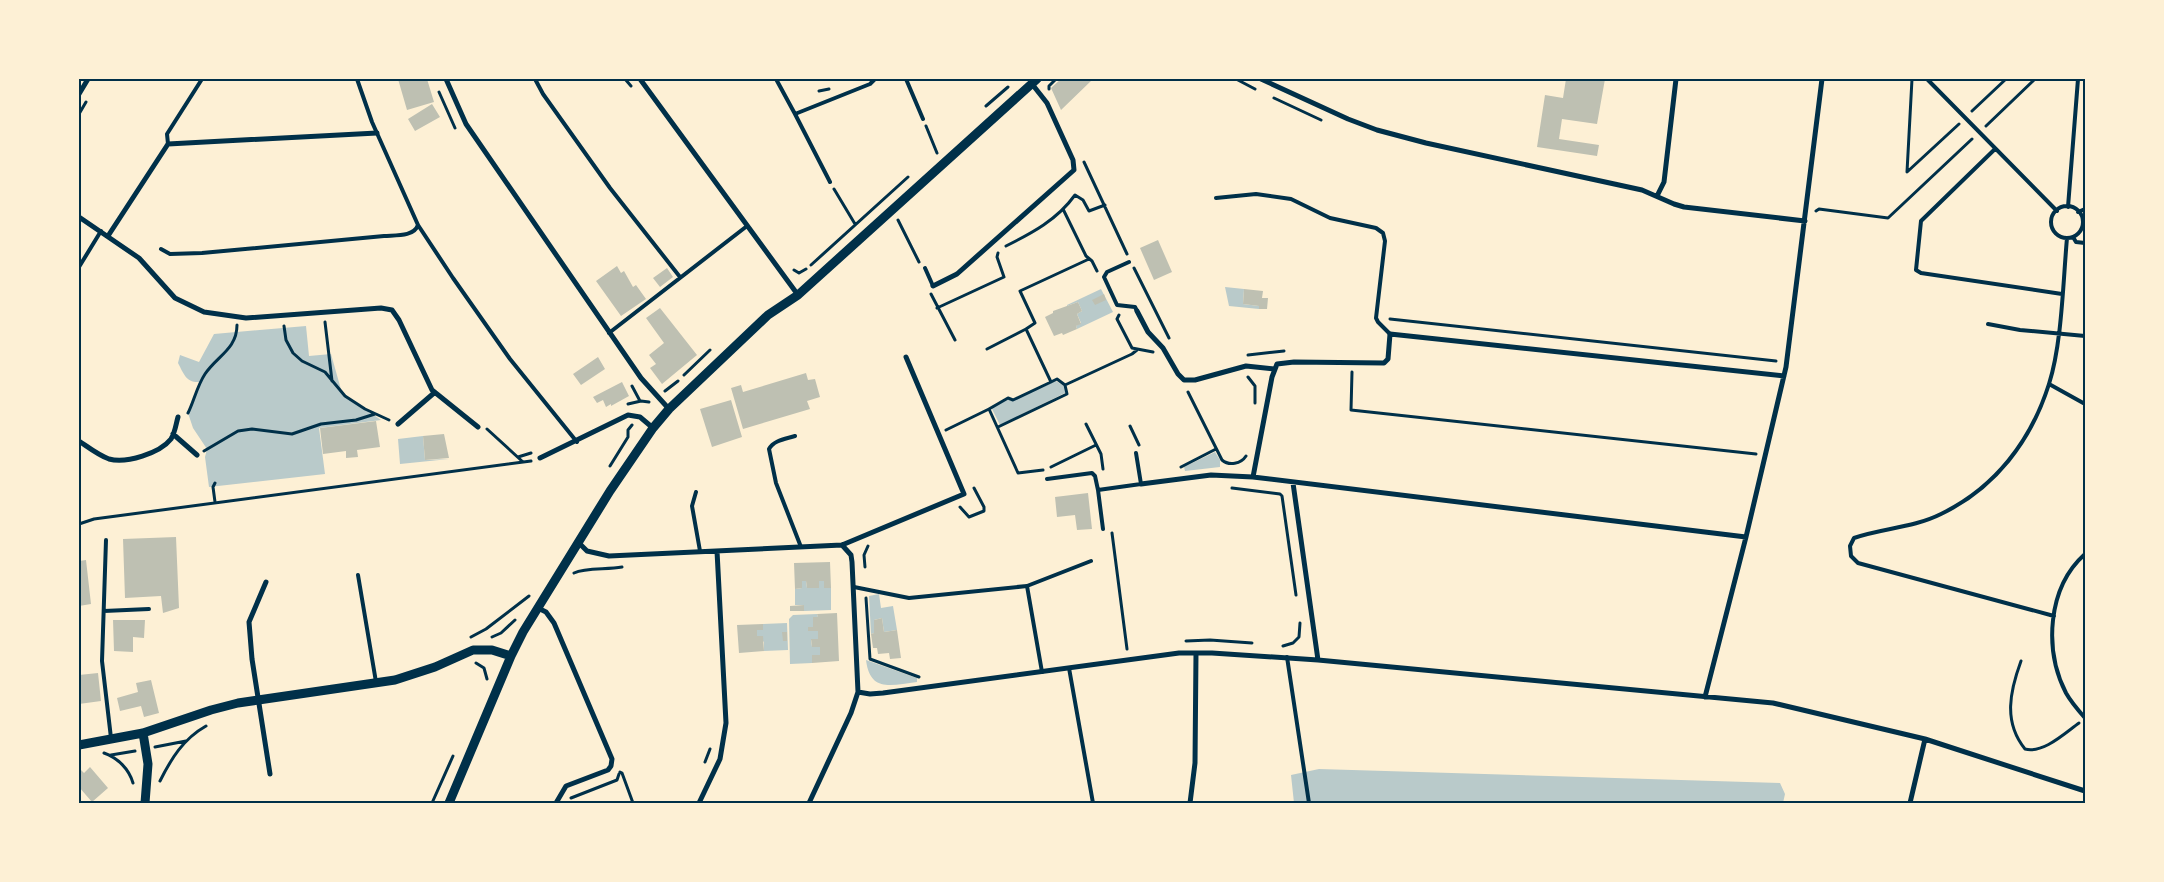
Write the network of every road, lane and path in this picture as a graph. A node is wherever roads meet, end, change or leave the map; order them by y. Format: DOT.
graph roads {
  1 [pos="88,79"];
  2 [pos="202,79"];
  3 [pos="357,79"];
  4 [pos="446,79"];
  5 [pos="535,79"];
  6 [pos="640,79"];
  7 [pos="776,79"];
  8 [pos="875,79"];
  9 [pos="906,79"];
  10 [pos="1056,79"];
  11 [pos="1236,79"];
  12 [pos="1261,79"];
  13 [pos="1676,79"];
  14 [pos="1822,79"];
  15 [pos="1912,79"];
  16 [pos="1927,79"];
  17 [pos="2006,79"];
  18 [pos="2035,79"];
  19 [pos="2078,79"];
  20 [pos="1034,81"];
  21 [pos="1260,91"];
  22 [pos="79,94"];
  23 [pos="1268,95"];
  24 [pos="1054,98"];
  25 [pos="796,114"];
  26 [pos="1965,118"];
  27 [pos="923,119"];
  28 [pos="1324,122"];
  29 [pos="1979,132"];
  30 [pos="377,133"];
  31 [pos="168,144"];
  32 [pos="1995,149"];
  33 [pos="937,153"];
  34 [pos="1084,160"];
  35 [pos="830,182"];
  36 [pos="1657,196"];
  37 [pos="1216,198"];
  38 [pos="1105,205"];
  39 [pos="2068,207"];
  40 [pos="1063,209"];
  41 [pos="2085,209"];
  42 [pos="2056,211"];
  43 [pos="2078,212"];
  44 [pos="79,217"];
  45 [pos="1805,221"];
  46 [pos="418,225"];
  47 [pos="747,226"];
  48 [pos="100,231"];
  49 [pos="865,235"];
  50 [pos="108,236"];
  51 [pos="2073,237"];
  52 [pos="2067,238"];
  53 [pos="2085,243"];
  54 [pos="160,249"];
  55 [pos="1089,259"];
  56 [pos="1129,260"];
  57 [pos="1133,266"];
  58 [pos="79,267"];
  59 [pos="925,268"];
  60 [pos="1104,275"];
  61 [pos="680,277"];
  62 [pos="933,286"];
  63 [pos="2062,294"];
  64 [pos="798,295"];
  65 [pos="937,308"];
  66 [pos="1136,311"];
  67 [pos="324,312"];
  68 [pos="283,315"];
  69 [pos="238,317"];
  70 [pos="1387,319"];
  71 [pos="1988,324"];
  72 [pos="1026,329"];
  73 [pos="609,333"];
  74 [pos="1390,334"];
  75 [pos="2058,334"];
  76 [pos="2085,336"];
  77 [pos="1171,342"];
  78 [pos="987,349"];
  79 [pos="1137,350"];
  80 [pos="1288,351"];
  81 [pos="1241,356"];
  82 [pos="906,357"];
  83 [pos="1777,360"];
  84 [pos="1353,364"];
  85 [pos="1274,369"];
  86 [pos="1784,376"];
  87 [pos="332,381"];
  88 [pos="1051,382"];
  89 [pos="2050,384"];
  90 [pos="1065,385"];
  91 [pos="434,393"];
  92 [pos="648,403"];
  93 [pos="2085,404"];
  94 [pos="669,409"];
  95 [pos="988,409"];
  96 [pos="375,414"];
  97 [pos="638,416"];
  98 [pos="178,417"];
  99 [pos="488,423"];
  100 [pos="398,424"];
  101 [pos="1086,424"];
  102 [pos="1130,426"];
  103 [pos="481,427"];
  104 [pos="653,428"];
  105 [pos="998,428"];
  106 [pos="489,430"];
  107 [pos="938,433"];
  108 [pos="173,434"];
  109 [pos="795,436"];
  110 [pos="79,441"];
  111 [pos="577,442"];
  112 [pos="1096,445"];
  113 [pos="1216,449"];
  114 [pos="1141,450"];
  115 [pos="1136,453"];
  116 [pos="197,455"];
  117 [pos="1766,455"];
  118 [pos="540,458"];
  119 [pos="524,462"];
  120 [pos="1175,470"];
  121 [pos="607,471"];
  122 [pos="1104,476"];
  123 [pos="1253,477"];
  124 [pos="1047,479"];
  125 [pos="214,483"];
  126 [pos="1293,483"];
  127 [pos="1140,484"];
  128 [pos="1231,488"];
  129 [pos="1098,490"];
  130 [pos="696,492"];
  131 [pos="215,502"];
  132 [pos="79,524"];
  133 [pos="1103,529"];
  134 [pos="1112,531"];
  135 [pos="1746,537"];
  136 [pos="106,540"];
  137 [pos="578,543"];
  138 [pos="842,545"];
  139 [pos="801,547"];
  140 [pos="717,551"];
  141 [pos="700,552"];
  142 [pos="2085,554"];
  143 [pos="1091,561"];
  144 [pos="624,567"];
  145 [pos="358,575"];
  146 [pos="569,575"];
  147 [pos="266,582"];
  148 [pos="1027,586"];
  149 [pos="854,587"];
  150 [pos="866,589"];
  151 [pos="1297,598"];
  152 [pos="537,608"];
  153 [pos="149,609"];
  154 [pos="521,610"];
  155 [pos="104,611"];
  156 [pos="2054,616"];
  157 [pos="1300,617"];
  158 [pos="516,619"];
  159 [pos="472,637"];
  160 [pos="480,638"];
  161 [pos="488,638"];
  162 [pos="463,641"];
  163 [pos="1178,642"];
  164 [pos="1255,644"];
  165 [pos="1273,645"];
  166 [pos="1135,648"];
  167 [pos="1127,649"];
  168 [pos="1117,650"];
  169 [pos="1196,653"];
  170 [pos="511,656"];
  171 [pos="1287,657"];
  172 [pos="1318,660"];
  173 [pos="2021,661"];
  174 [pos="474,663"];
  175 [pos="1069,668"];
  176 [pos="1042,672"];
  177 [pos="925,677"];
  178 [pos="487,681"];
  179 [pos="377,684"];
  180 [pos="858,692"];
  181 [pos="1705,697"];
  182 [pos="258,700"];
  183 [pos="2085,718"];
  184 [pos="210,724"];
  185 [pos="143,733"];
  186 [pos="1925,739"];
  187 [pos="111,740"];
  188 [pos="711,744"];
  189 [pos="79,745"];
  190 [pos="456,751"];
  191 [pos="95,752"];
  192 [pos="704,765"];
  193 [pos="620,772"];
  194 [pos="270,774"];
  195 [pos="134,785"];
  196 [pos="157,790"];
  197 [pos="2085,790"];
  198 [pos="145,803"];
  199 [pos="432,803"];
  200 [pos="449,803"];
  201 [pos="556,803"];
  202 [pos="633,803"];
  203 [pos="699,803"];
  204 [pos="809,803"];
  205 [pos="1093,803"];
  206 [pos="1190,803"];
  207 [pos="1309,803"];
  208 [pos="1910,803"];
  1 -- 22 [label="street"];
  2 -- 31 [label="lane"];
  3 -- 30 [label="lane"];
  4 -- 73 [label="street"];
  5 -- 61 [label="lane"];
  6 -- 47 [label="street"];
  7 -- 25 [label="lane"];
  8 -- 25 [label="lane"];
  9 -- 27 [label="lane"];
  10 -- 24 [label="path"];
  11 -- 21 [label="path"];
  12 -- 36 [label="street"];
  13 -- 36 [label="street"];
  14 -- 45 [label="street"];
  15 -- 26 [label="path"];
  16 -- 26 [label="lane"];
  17 -- 26 [label="path"];
  18 -- 29 [label="path"];
  19 -- 39 [label="lane"];
  20 -- 49 [label="street"];
  20 -- 62 [label="street"];
  23 -- 28 [label="path"];
  25 -- 35 [label="lane"];
  26 -- 29 [label="lane"];
  27 -- 33 [label="path"];
  29 -- 32 [label="lane"];
  29 -- 45 [label="path"];
  30 -- 31 [label="street"];
  30 -- 46 [label="lane"];
  31 -- 50 [label="street"];
  32 -- 42 [label="lane"];
  32 -- 63 [label="lane"];
  34 -- 38 [label="path"];
  35 -- 49 [label="path"];
  36 -- 45 [label="street"];
  37 -- 74 [label="lane"];
  38 -- 40 [label="path"];
  38 -- 56 [label="path"];
  39 -- 42 [label="lane"];
  39 -- 43 [label="lane"];
  40 -- 55 [label="path"];
  40 -- 65 [label="path"];
  41 -- 43 [label="lane"];
  42 -- 52 [label="lane"];
  43 -- 51 [label="lane"];
  44 -- 48 [label="street"];
  45 -- 86 [label="street"];
  46 -- 54 [label="lane"];
  46 -- 111 [label="lane"];
  47 -- 61 [label="lane"];
  47 -- 64 [label="street"];
  48 -- 50 [label="street"];
  48 -- 58 [label="lane"];
  49 -- 64 [label="street"];
  50 -- 69 [label="street"];
  51 -- 52 [label="lane"];
  51 -- 53 [label="lane"];
  52 -- 63 [label="lane"];
  55 -- 60 [label="path"];
  55 -- 72 [label="path"];
  56 -- 60 [label="lane"];
  57 -- 77 [label="path"];
  59 -- 62 [label="lane"];
  60 -- 66 [label="lane"];
  61 -- 73 [label="lane"];
  63 -- 75 [label="lane"];
  64 -- 94 [label="street"];
  66 -- 85 [label="street"];
  67 -- 68 [label="street"];
  67 -- 87 [label="path"];
  67 -- 91 [label="street"];
  68 -- 69 [label="street"];
  68 -- 87 [label="path"];
  69 -- 98 [label="path"];
  70 -- 83 [label="path"];
  71 -- 75 [label="lane"];
  72 -- 78 [label="path"];
  72 -- 88 [label="path"];
  73 -- 94 [label="street"];
  74 -- 84 [label="street"];
  74 -- 86 [label="street"];
  75 -- 76 [label="lane"];
  75 -- 89 [label="lane"];
  79 -- 90 [label="path"];
  80 -- 81 [label="path"];
  82 -- 107 [label="street"];
  84 -- 85 [label="street"];
  84 -- 117 [label="path"];
  85 -- 123 [label="street"];
  86 -- 117 [label="street"];
  87 -- 96 [label="path"];
  88 -- 90 [label="path"];
  88 -- 95 [label="path"];
  89 -- 93 [label="lane"];
  89 -- 156 [label="lane"];
  90 -- 105 [label="path"];
  91 -- 100 [label="street"];
  91 -- 103 [label="street"];
  92 -- 97 [label="path"];
  94 -- 104 [label="street"];
  95 -- 105 [label="path"];
  95 -- 107 [label="path"];
  96 -- 100 [label="path"];
  96 -- 116 [label="path"];
  97 -- 104 [label="street"];
  97 -- 111 [label="street"];
  97 -- 121 [label="path"];
  98 -- 108 [label="street"];
  99 -- 103 [label="path"];
  101 -- 112 [label="path"];
  102 -- 114 [label="path"];
  104 -- 137 [label="street"];
  105 -- 112 [label="path"];
  106 -- 119 [label="path"];
  107 -- 138 [label="street"];
  108 -- 110 [label="street"];
  108 -- 116 [label="street"];
  109 -- 139 [label="lane"];
  111 -- 118 [label="street"];
  112 -- 122 [label="path"];
  113 -- 120 [label="path"];
  115 -- 127 [label="lane"];
  117 -- 135 [label="street"];
  118 -- 119 [label="path"];
  119 -- 131 [label="path"];
  123 -- 126 [label="street"];
  123 -- 127 [label="street"];
  124 -- 129 [label="lane"];
  125 -- 131 [label="path"];
  126 -- 135 [label="street"];
  126 -- 172 [label="street"];
  127 -- 129 [label="lane"];
  128 -- 151 [label="path"];
  129 -- 133 [label="lane"];
  130 -- 141 [label="lane"];
  131 -- 132 [label="path"];
  134 -- 167 [label="path"];
  135 -- 181 [label="street"];
  136 -- 155 [label="lane"];
  137 -- 141 [label="street"];
  137 -- 152 [label="street"];
  138 -- 139 [label="street"];
  138 -- 149 [label="street"];
  139 -- 140 [label="street"];
  140 -- 141 [label="street"];
  140 -- 203 [label="street"];
  142 -- 156 [label="lane"];
  143 -- 148 [label="lane"];
  144 -- 146 [label="path"];
  145 -- 179 [label="lane"];
  147 -- 182 [label="street"];
  148 -- 150 [label="lane"];
  148 -- 176 [label="lane"];
  149 -- 150 [label="lane"];
  149 -- 180 [label="street"];
  150 -- 177 [label="path"];
  152 -- 170 [label="street"];
  152 -- 201 [label="street"];
  153 -- 155 [label="lane"];
  154 -- 159 [label="path"];
  155 -- 187 [label="lane"];
  156 -- 183 [label="lane"];
  157 -- 165 [label="path"];
  158 -- 161 [label="path"];
  159 -- 160 [label="path"];
  159 -- 162 [label="path"];
  163 -- 164 [label="path"];
  166 -- 167 [label="path"];
  167 -- 168 [label="path"];
  169 -- 171 [label="street"];
  169 -- 175 [label="street"];
  169 -- 206 [label="street"];
  170 -- 179 [label="street"];
  170 -- 200 [label="street"];
  171 -- 172 [label="street"];
  171 -- 207 [label="lane"];
  172 -- 181 [label="street"];
  173 -- 183 [label="path"];
  174 -- 178 [label="path"];
  175 -- 176 [label="street"];
  175 -- 205 [label="lane"];
  176 -- 180 [label="street"];
  179 -- 182 [label="street"];
  180 -- 204 [label="street"];
  181 -- 186 [label="street"];
  182 -- 185 [label="street"];
  182 -- 194 [label="street"];
  184 -- 196 [label="path"];
  185 -- 187 [label="street"];
  185 -- 198 [label="street"];
  186 -- 197 [label="street"];
  186 -- 208 [label="street"];
  187 -- 189 [label="street"];
  188 -- 192 [label="path"];
  190 -- 199 [label="path"];
  191 -- 195 [label="path"];
  193 -- 202 [label="path"];
}
